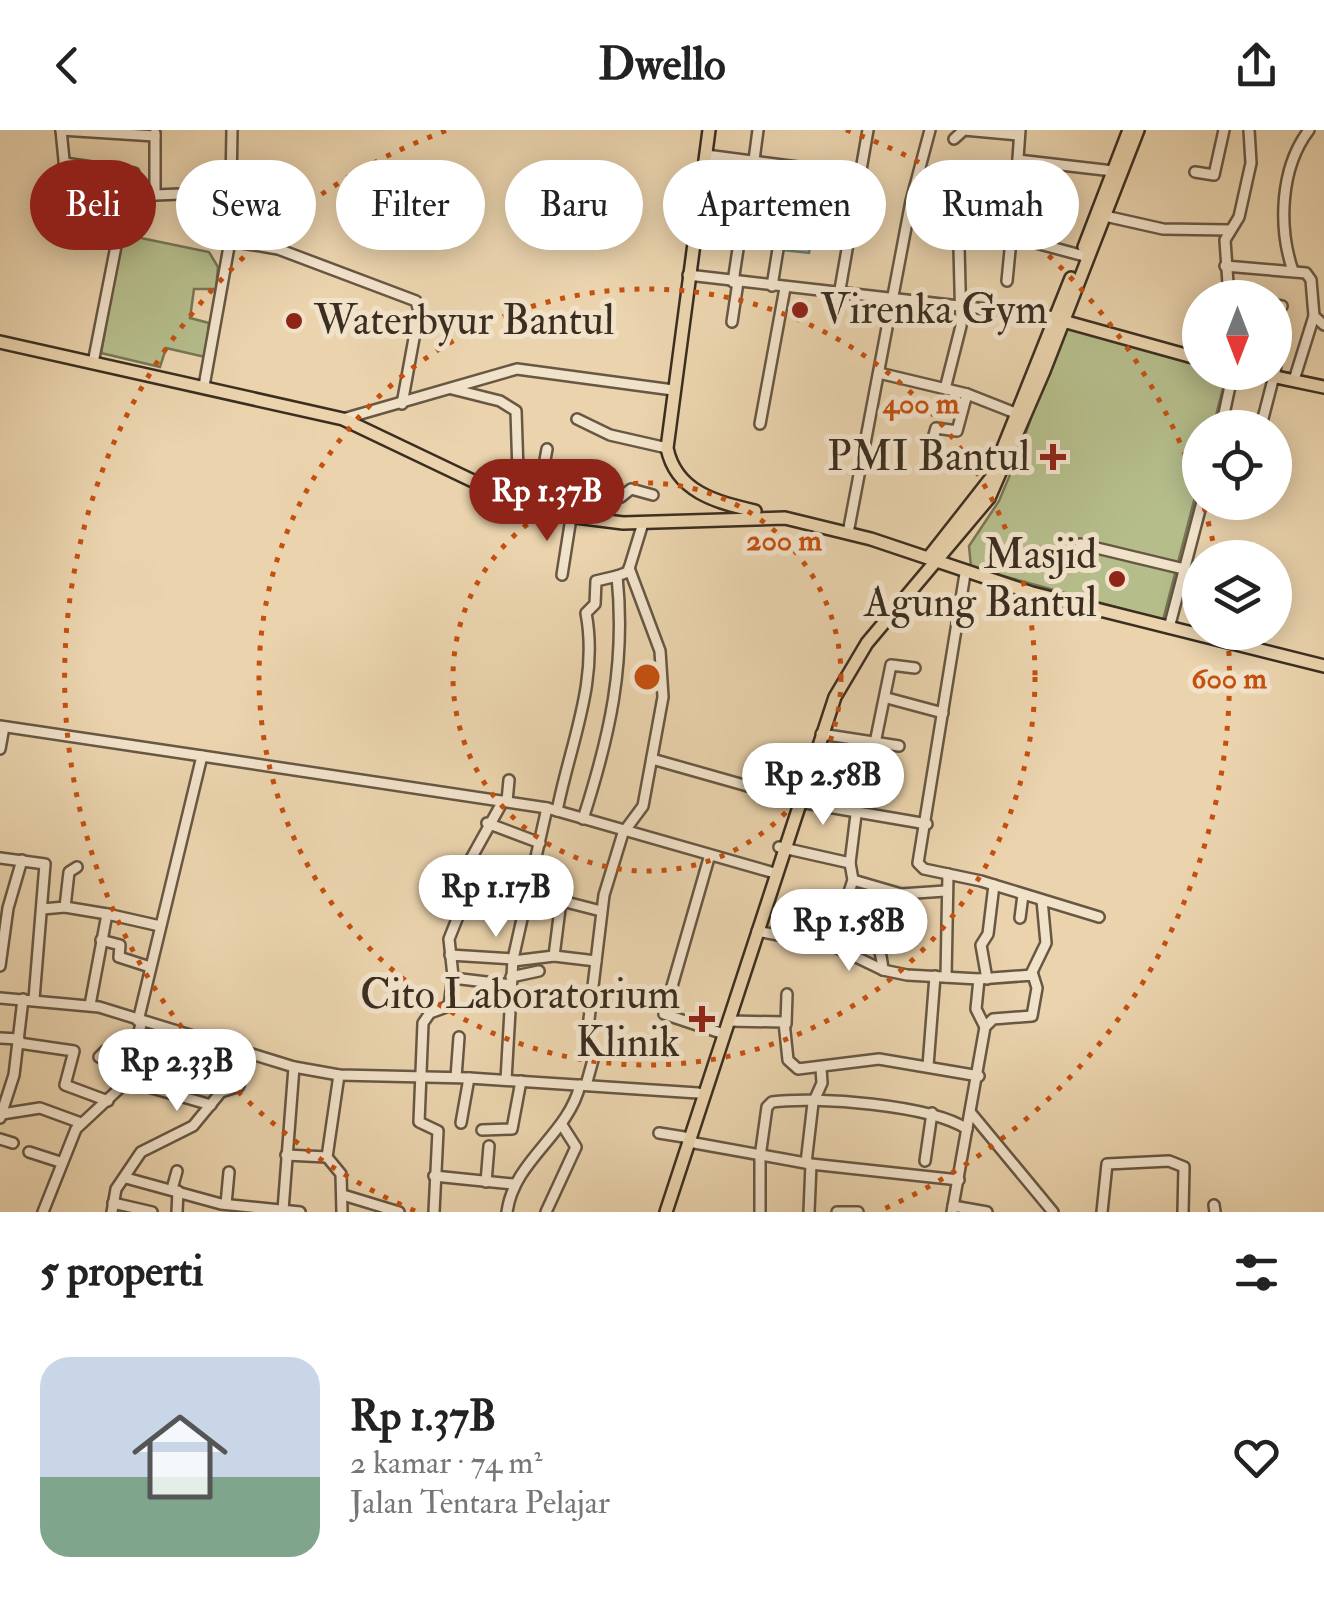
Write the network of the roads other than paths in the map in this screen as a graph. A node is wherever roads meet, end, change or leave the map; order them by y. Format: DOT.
graph roads {
  1 [pos="100,130"];
  2 [pos="232,130"];
  3 [pos="709,130"];
  4 [pos="758,130"];
  5 [pos="868,130"];
  6 [pos="930,130"];
  7 [pos="1129,130"];
  8 [pos="1138,130"];
  9 [pos="1224,130"];
  10 [pos="1235,130"];
  11 [pos="1309,130"];
  12 [pos="1019,132"];
  13 [pos="1249,132"];
  14 [pos="155,133"];
  15 [pos="954,139"];
  16 [pos="706,155"];
  17 [pos="64,160"];
  18 [pos="155,160"];
  19 [pos="232,160"];
  20 [pos="705,160"];
  21 [pos="754,160"];
  22 [pos="863,160"];
  23 [pos="1018,160"];
  24 [pos="1079,166"];
  25 [pos="1113,170"];
  26 [pos="1195,172"];
  27 [pos="176,194"];
  28 [pos="156,195"];
  29 [pos="1105,216"];
  30 [pos="1228,230"];
  31 [pos="115,250"];
  32 [pos="228,250"];
  33 [pos="281,250"];
  34 [pos="692,250"];
  35 [pos="739,250"];
  36 [pos="778,250"];
  37 [pos="846,250"];
  38 [pos="959,250"];
  39 [pos="1009,250"];
  40 [pos="1056,250"];
  41 [pos="1084,256"];
  42 [pos="1225,266"];
  43 [pos="1293,271"];
  44 [pos="688,276"];
  45 [pos="1227,280"];
  46 [pos="1007,281"];
  47 [pos="736,282"];
  48 [pos="772,286"];
  49 [pos="784,288"];
  50 [pos="838,295"];
  51 [pos="894,301"];
  52 [pos="962,306"];
  53 [pos="1314,316"];
  54 [pos="1060,319"];
  55 [pos="732,322"];
  56 [pos="1324,324"];
  57 [pos="0,342"];
  58 [pos="1182,354"];
  59 [pos="93,362"];
  60 [pos="879,373"];
  61 [pos="1294,380"];
  62 [pos="204,386"];
  63 [pos="1324,387"];
  64 [pos="447,388"];
  65 [pos="945,388"];
  66 [pos="673,390"];
  67 [pos="966,394"];
  68 [pos="402,404"];
  69 [pos="1018,414"];
  70 [pos="343,419"];
  71 [pos="577,419"];
  72 [pos="760,424"];
  73 [pos="667,448"];
  74 [pos="930,448"];
  75 [pos="547,449"];
  76 [pos="578,485"];
  77 [pos="653,495"];
  78 [pos="519,504"];
  79 [pos="536,509"];
  80 [pos="571,518"];
  81 [pos="798,521"];
  82 [pos="643,522"];
  83 [pos="848,532"];
  84 [pos="1080,544"];
  85 [pos="931,561"];
  86 [pos="629,568"];
  87 [pos="1182,570"];
  88 [pos="965,574"];
  89 [pos="562,575"];
  90 [pos="616,576"];
  91 [pos="1182,578"];
  92 [pos="1169,628"];
  93 [pos="1324,666"];
  94 [pos="915,668"];
  95 [pos="887,698"];
  96 [pos="943,713"];
  97 [pos="2,726"];
  98 [pos="821,734"];
  99 [pos="870,743"];
  100 [pos="899,746"];
  101 [pos="0,749"];
  102 [pos="202,756"];
  103 [pos="652,760"];
  104 [pos="510,780"];
  105 [pos="751,787"];
  106 [pos="505,801"];
  107 [pos="799,802"];
  108 [pos="552,809"];
  109 [pos="856,815"];
  110 [pos="582,819"];
  111 [pos="487,823"];
  112 [pos="927,824"];
  113 [pos="623,833"];
  114 [pos="540,843"];
  115 [pos="782,847"];
  116 [pos="0,858"];
  117 [pos="709,858"];
  118 [pos="22,860"];
  119 [pos="850,863"];
  120 [pos="468,864"];
  121 [pos="77,868"];
  122 [pos="771,872"];
  123 [pos="948,874"];
  124 [pos="530,879"];
  125 [pos="852,880"];
  126 [pos="994,885"];
  127 [pos="946,891"];
  128 [pos="527,892"];
  129 [pos="1023,895"];
  130 [pos="1042,900"];
  131 [pos="561,901"];
  132 [pos="463,904"];
  133 [pos="65,907"];
  134 [pos="42,908"];
  135 [pos="601,911"];
  136 [pos="494,912"];
  137 [pos="107,914"];
  138 [pos="1099,917"];
  139 [pos="1020,918"];
  140 [pos="842,925"];
  141 [pos="160,926"];
  142 [pos="758,930"];
  143 [pos="101,940"];
  144 [pos="810,941"];
  145 [pos="450,956"];
  146 [pos="554,956"];
  147 [pos="513,960"];
  148 [pos="596,961"];
  149 [pos="0,966"];
  150 [pos="150,967"];
  151 [pos="884,970"];
  152 [pos="539,972"];
  153 [pos="1031,974"];
  154 [pos="940,977"];
  155 [pos="453,978"];
  156 [pos="983,979"];
  157 [pos="511,981"];
  158 [pos="787,994"];
  159 [pos="0,998"];
  160 [pos="29,999"];
  161 [pos="90,1006"];
  162 [pos="728,1021"];
  163 [pos="140,1022"];
  164 [pos="786,1024"];
  165 [pos="985,1027"];
  166 [pos="718,1032"];
  167 [pos="459,1037"];
  168 [pos="0,1038"];
  169 [pos="19,1041"];
  170 [pos="249,1053"];
  171 [pos="99,1056"];
  172 [pos="131,1058"];
  173 [pos="928,1066"];
  174 [pos="294,1067"];
  175 [pos="821,1068"];
  176 [pos="340,1076"];
  177 [pos="422,1076"];
  178 [pos="980,1076"];
  179 [pos="456,1077"];
  180 [pos="469,1078"];
  181 [pos="124,1080"];
  182 [pos="506,1080"];
  183 [pos="521,1082"];
  184 [pos="583,1085"];
  185 [pos="698,1093"];
  186 [pos="108,1102"];
  187 [pos="813,1103"];
  188 [pos="211,1106"];
  189 [pos="1,1112"];
  190 [pos="932,1113"];
  191 [pos="968,1122"];
  192 [pos="81,1123"];
  193 [pos="461,1123"];
  194 [pos="562,1125"];
  195 [pos="482,1130"];
  196 [pos="658,1133"];
  197 [pos="0,1139"];
  198 [pos="686,1140"];
  199 [pos="13,1143"];
  200 [pos="489,1146"];
  201 [pos="29,1152"];
  202 [pos="286,1154"];
  203 [pos="327,1156"];
  204 [pos="760,1157"];
  205 [pos="925,1161"];
  206 [pos="60,1162"];
  207 [pos="808,1164"];
  208 [pos="177,1171"];
  209 [pos="229,1172"];
  210 [pos="434,1176"];
  211 [pos="126,1178"];
  212 [pos="959,1180"];
  213 [pos="486,1182"];
  214 [pos="514,1184"];
  215 [pos="175,1190"];
  216 [pos="343,1195"];
  217 [pos="229,1207"];
  218 [pos="113,1208"];
  219 [pos="953,1209"];
  220 [pos="287,1211"];
  221 [pos="44,1212"];
  222 [pos="152,1212"];
  223 [pos="177,1212"];
  224 [pos="300,1212"];
  225 [pos="342,1212"];
  226 [pos="399,1212"];
  227 [pos="434,1212"];
  228 [pos="507,1212"];
  229 [pos="546,1212"];
  230 [pos="663,1212"];
  231 [pos="760,1212"];
  232 [pos="811,1212"];
  233 [pos="836,1212"];
  234 [pos="858,1212"];
  235 [pos="988,1212"];
  236 [pos="1054,1212"];
  237 [pos="1102,1212"];
  238 [pos="1183,1212"];
  1 -- 14 [label="street"];
  1 -- 17 [label="street"];
  2 -- 19 [label="street"];
  3 -- 16 [label="main road"];
  4 -- 21 [label="street"];
  5 -- 22 [label="street"];
  6 -- 51 [label="street"];
  7 -- 25 [label="main road"];
  8 -- 29 [label="main road"];
  9 -- 26 [label="street"];
  10 -- 13 [label="street"];
  11 -- 43 [label="street"];
  12 -- 15 [label="street"];
  12 -- 23 [label="street"];
  13 -- 30 [label="street"];
  14 -- 18 [label="street"];
  16 -- 20 [label="main road"];
  16 -- 21 [label="street"];
  24 -- 25 [label="street"];
  25 -- 41 [label="main road"];
  27 -- 28 [label="street"];
  29 -- 30 [label="street"];
  29 -- 41 [label="main road"];
  30 -- 42 [label="street"];
  31 -- 59 [label="street"];
  32 -- 62 [label="street"];
  33 -- 68 [label="street"];
  34 -- 44 [label="main road"];
  35 -- 47 [label="street"];
  36 -- 48 [label="street"];
  37 -- 50 [label="street"];
  38 -- 52 [label="street"];
  39 -- 46 [label="street"];
  40 -- 41 [label="street"];
  41 -- 54 [label="main road"];
  42 -- 43 [label="street"];
  42 -- 45 [label="street"];
  43 -- 53 [label="street"];
  44 -- 47 [label="street"];
  44 -- 66 [label="main road"];
  47 -- 48 [label="street"];
  47 -- 55 [label="street"];
  48 -- 49 [label="street"];
  49 -- 50 [label="street"];
  49 -- 72 [label="street"];
  50 -- 51 [label="street"];
  51 -- 52 [label="street"];
  51 -- 60 [label="street"];
  52 -- 54 [label="street"];
  52 -- 65 [label="street"];
  53 -- 56 [label="street"];
  53 -- 61 [label="street"];
  54 -- 58 [label="main road"];
  54 -- 69 [label="main road"];
  54 -- 85 [label="main road"];
  57 -- 59 [label="main road"];
  59 -- 62 [label="main road"];
  60 -- 65 [label="street"];
  60 -- 83 [label="street"];
  61 -- 63 [label="main road"];
  62 -- 70 [label="main road"];
  64 -- 66 [label="street"];
  64 -- 68 [label="street"];
  64 -- 78 [label="street"];
  65 -- 67 [label="street"];
  66 -- 73 [label="main road"];
  67 -- 69 [label="street"];
  67 -- 74 [label="street"];
  68 -- 70 [label="street"];
  69 -- 85 [label="main road"];
  70 -- 78 [label="main road"];
  71 -- 73 [label="street"];
  73 -- 81 [label="main road"];
  75 -- 79 [label="street"];
  76 -- 77 [label="street"];
  78 -- 79 [label="main road"];
  79 -- 80 [label="main road"];
  80 -- 82 [label="main road"];
  80 -- 89 [label="street"];
  81 -- 82 [label="main road"];
  81 -- 83 [label="main road"];
  82 -- 86 [label="street"];
  83 -- 85 [label="main road"];
  84 -- 87 [label="street"];
  85 -- 88 [label="main road"];
  85 -- 98 [label="main road"];
  85 -- 115 [label="main road"];
  86 -- 90 [label="street"];
  86 -- 103 [label="street"];
  88 -- 92 [label="main road"];
  88 -- 96 [label="street"];
  90 -- 108 [label="street"];
  90 -- 110 [label="street"];
  91 -- 92 [label="street"];
  92 -- 93 [label="main road"];
  94 -- 95 [label="street"];
  95 -- 96 [label="street"];
  95 -- 99 [label="street"];
  96 -- 112 [label="street"];
  97 -- 101 [label="street"];
  97 -- 102 [label="street"];
  98 -- 99 [label="street"];
  98 -- 107 [label="main road"];
  99 -- 100 [label="street"];
  99 -- 109 [label="street"];
  102 -- 106 [label="street"];
  102 -- 141 [label="street"];
  103 -- 105 [label="street"];
  103 -- 113 [label="street"];
  104 -- 106 [label="street"];
  106 -- 108 [label="street"];
  106 -- 111 [label="street"];
  107 -- 109 [label="street"];
  107 -- 115 [label="main road"];
  108 -- 110 [label="street"];
  108 -- 114 [label="street"];
  109 -- 112 [label="street"];
  109 -- 119 [label="street"];
  110 -- 113 [label="street"];
  111 -- 114 [label="street"];
  111 -- 120 [label="street"];
  112 -- 123 [label="street"];
  113 -- 117 [label="street"];
  113 -- 135 [label="street"];
  114 -- 124 [label="street"];
  115 -- 119 [label="street"];
  115 -- 122 [label="main road"];
  115 -- 142 [label="main road"];
  116 -- 118 [label="street"];
  117 -- 122 [label="street"];
  117 -- 166 [label="street"];
  118 -- 134 [label="street"];
  118 -- 149 [label="street"];
  119 -- 125 [label="street"];
  120 -- 124 [label="street"];
  120 -- 132 [label="street"];
  121 -- 133 [label="street"];
  122 -- 166 [label="main road"];
  123 -- 126 [label="street"];
  123 -- 127 [label="street"];
  124 -- 128 [label="street"];
  125 -- 127 [label="street"];
  125 -- 144 [label="street"];
  126 -- 129 [label="street"];
  126 -- 156 [label="street"];
  127 -- 154 [label="street"];
  128 -- 131 [label="street"];
  128 -- 147 [label="street"];
  129 -- 130 [label="street"];
  129 -- 139 [label="street"];
  130 -- 138 [label="street"];
  130 -- 153 [label="street"];
  131 -- 135 [label="street"];
  131 -- 146 [label="street"];
  132 -- 136 [label="street"];
  132 -- 145 [label="street"];
  133 -- 134 [label="street"];
  133 -- 137 [label="street"];
  134 -- 160 [label="street"];
  135 -- 148 [label="street"];
  137 -- 141 [label="street"];
  137 -- 143 [label="street"];
  140 -- 151 [label="street"];
  141 -- 150 [label="street"];
  142 -- 144 [label="street"];
  142 -- 162 [label="main road"];
  143 -- 150 [label="street"];
  143 -- 161 [label="street"];
  144 -- 151 [label="street"];
  145 -- 147 [label="street"];
  145 -- 155 [label="street"];
  146 -- 147 [label="street"];
  146 -- 148 [label="street"];
  147 -- 157 [label="street"];
  148 -- 184 [label="street"];
  150 -- 163 [label="street"];
  151 -- 154 [label="street"];
  152 -- 157 [label="street"];
  153 -- 156 [label="street"];
  153 -- 165 [label="street"];
  154 -- 156 [label="street"];
  154 -- 173 [label="street"];
  155 -- 157 [label="street"];
  155 -- 177 [label="street"];
  156 -- 165 [label="street"];
  157 -- 182 [label="street"];
  158 -- 164 [label="street"];
  159 -- 160 [label="street"];
  160 -- 161 [label="street"];
  160 -- 169 [label="street"];
  161 -- 163 [label="street"];
  162 -- 164 [label="street"];
  162 -- 198 [label="main road"];
  163 -- 170 [label="street"];
  163 -- 172 [label="street"];
  164 -- 175 [label="street"];
  165 -- 178 [label="street"];
  166 -- 185 [label="main road"];
  167 -- 179 [label="street"];
  168 -- 169 [label="street"];
  169 -- 186 [label="street"];
  169 -- 189 [label="street"];
  170 -- 174 [label="street"];
  170 -- 188 [label="street"];
  171 -- 172 [label="street"];
  172 -- 181 [label="street"];
  173 -- 175 [label="street"];
  173 -- 178 [label="street"];
  174 -- 176 [label="street"];
  174 -- 202 [label="street"];
  175 -- 187 [label="street"];
  176 -- 177 [label="street"];
  176 -- 203 [label="street"];
  177 -- 179 [label="street"];
  177 -- 210 [label="street"];
  178 -- 191 [label="street"];
  179 -- 180 [label="street"];
  180 -- 182 [label="street"];
  180 -- 193 [label="street"];
  181 -- 186 [label="street"];
  181 -- 188 [label="street"];
  182 -- 183 [label="street"];
  183 -- 184 [label="street"];
  183 -- 195 [label="street"];
  184 -- 185 [label="street"];
  184 -- 194 [label="street"];
  185 -- 198 [label="main road"];
  186 -- 192 [label="street"];
  187 -- 190 [label="street"];
  187 -- 204 [label="street"];
  187 -- 207 [label="street"];
  188 -- 211 [label="street"];
  189 -- 192 [label="street"];
  190 -- 191 [label="street"];
  190 -- 205 [label="street"];
  191 -- 212 [label="street"];
  191 -- 236 [label="street"];
  192 -- 206 [label="street"];
  194 -- 214 [label="street"];
  194 -- 229 [label="street"];
  196 -- 198 [label="street"];
  197 -- 199 [label="street"];
  198 -- 204 [label="street"];
  198 -- 230 [label="main road"];
  200 -- 213 [label="street"];
  201 -- 206 [label="street"];
  202 -- 203 [label="street"];
  202 -- 220 [label="street"];
  203 -- 216 [label="street"];
  204 -- 207 [label="street"];
  204 -- 231 [label="street"];
  206 -- 221 [label="street"];
  207 -- 212 [label="street"];
  207 -- 232 [label="street"];
  208 -- 215 [label="street"];
  209 -- 217 [label="street"];
  210 -- 213 [label="street"];
  210 -- 227 [label="street"];
  211 -- 215 [label="street"];
  211 -- 218 [label="street"];
  212 -- 219 [label="street"];
  213 -- 214 [label="street"];
  214 -- 228 [label="street"];
  215 -- 217 [label="street"];
  215 -- 223 [label="street"];
  216 -- 225 [label="street"];
  216 -- 226 [label="street"];
  217 -- 220 [label="street"];
  218 -- 222 [label="street"];
  219 -- 235 [label="street"];
  220 -- 224 [label="street"];
  233 -- 234 [label="street"];
  237 -- 238 [label="street"];
}
